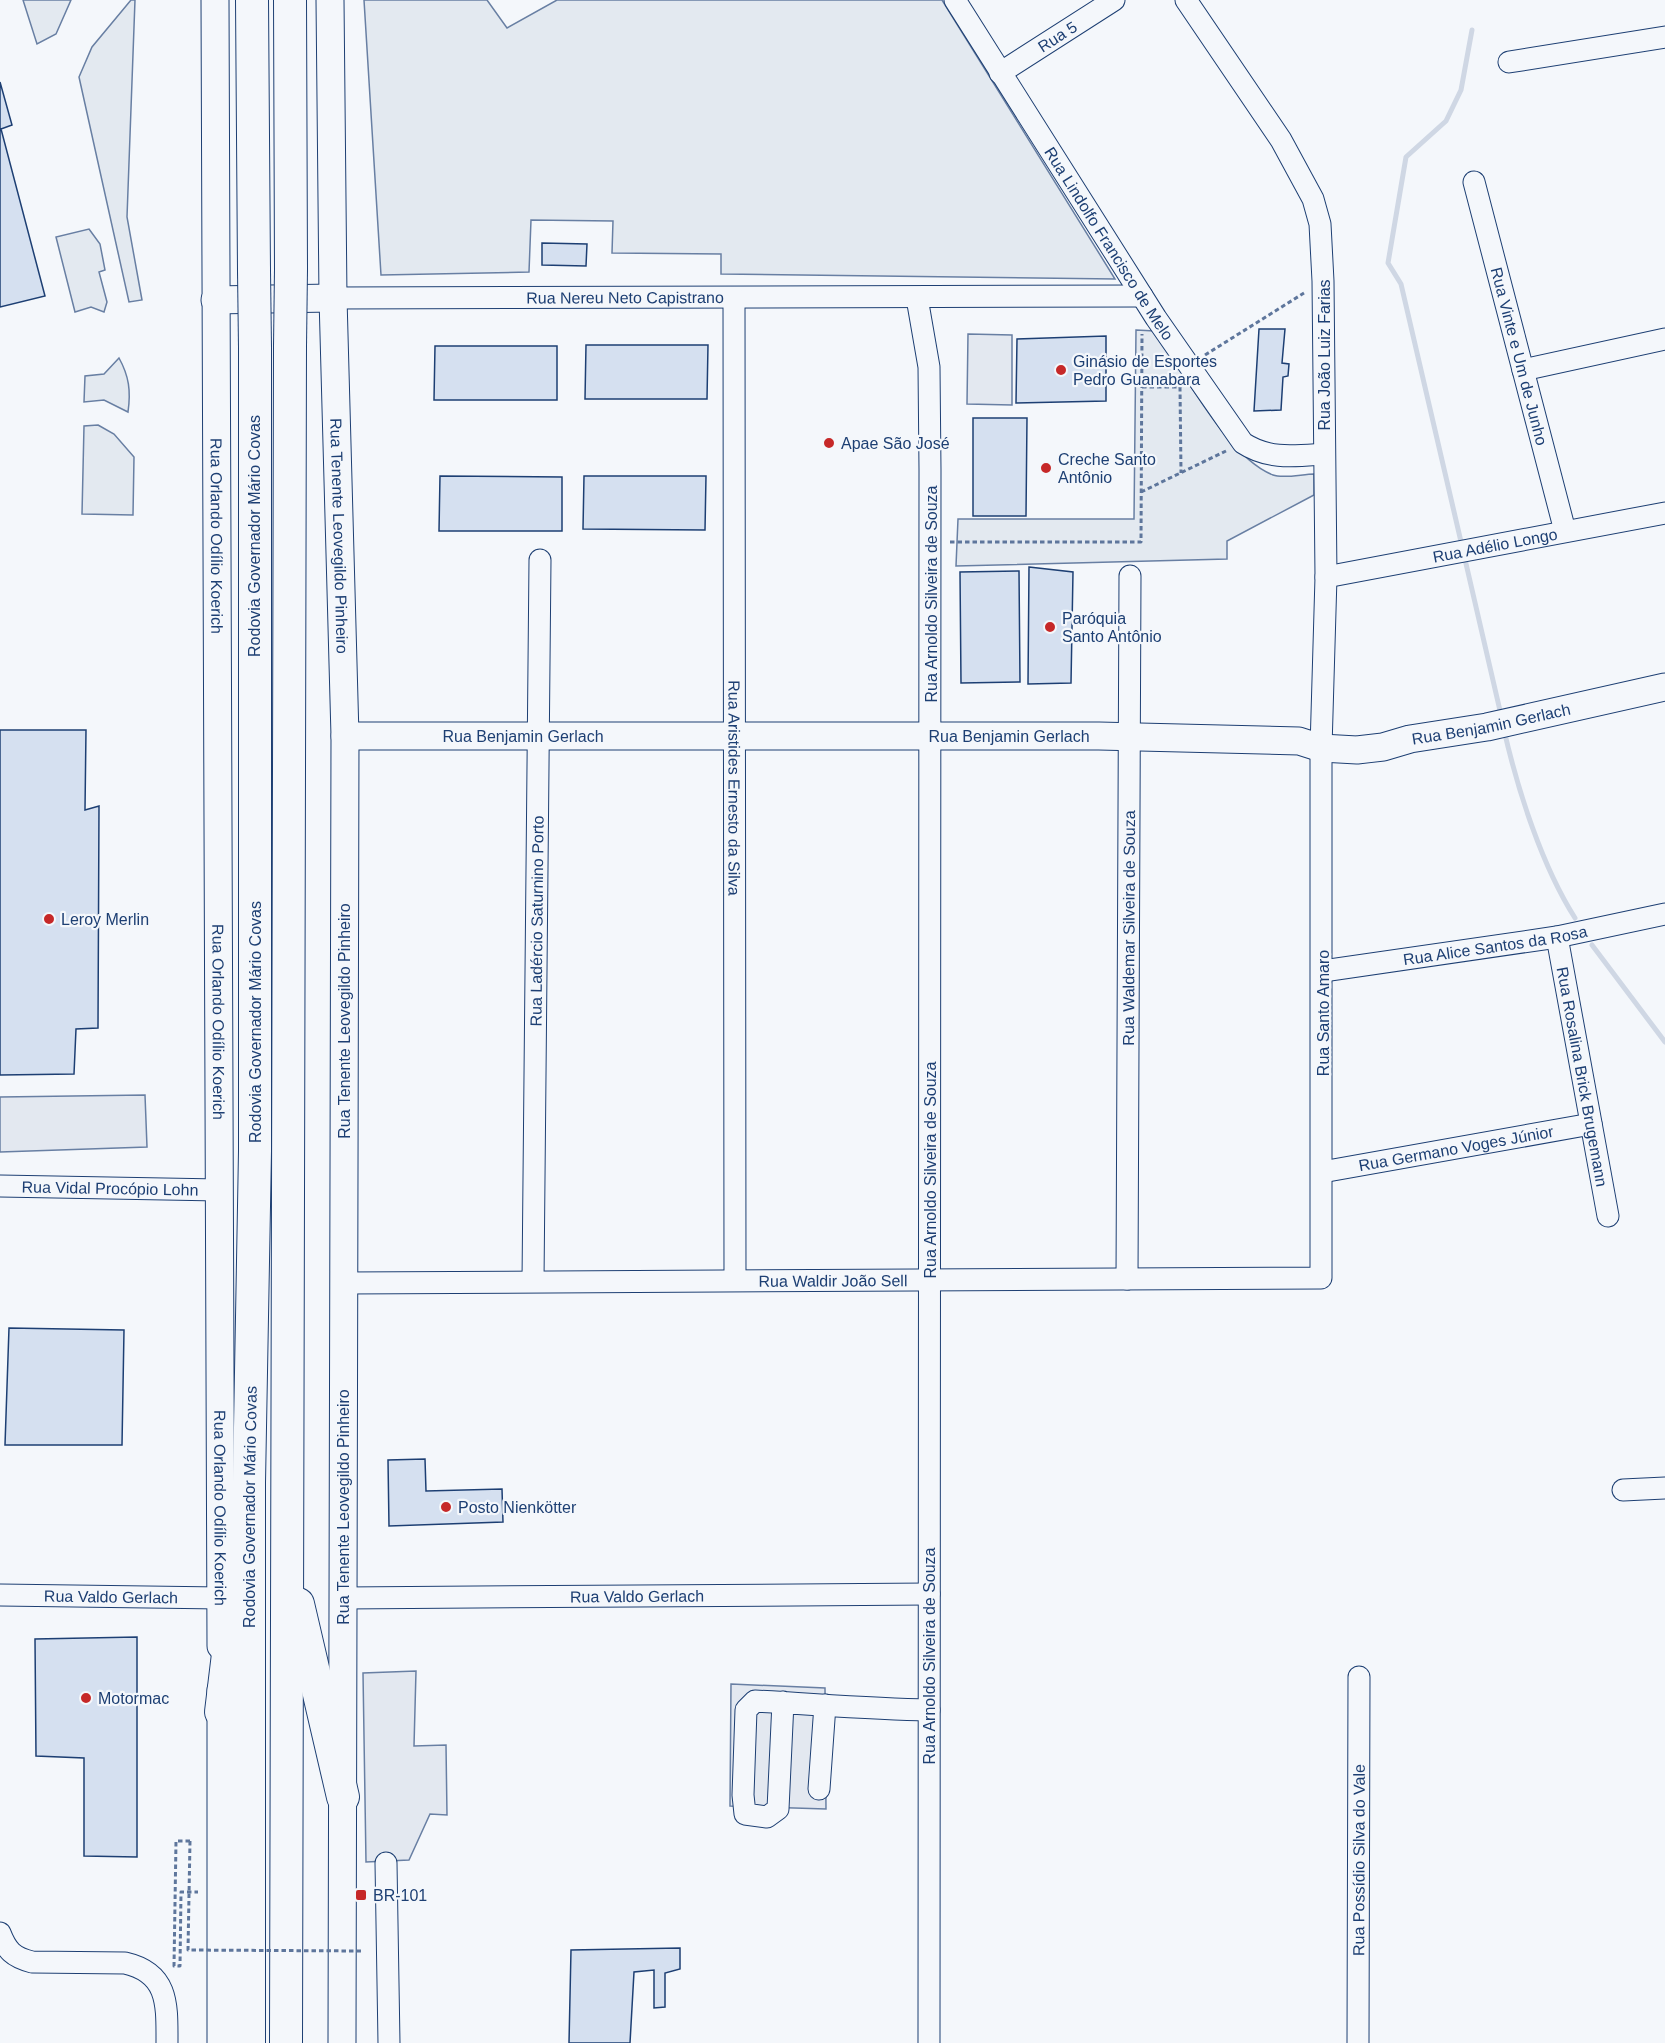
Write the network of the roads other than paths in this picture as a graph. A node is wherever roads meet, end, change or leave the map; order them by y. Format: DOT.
graph roads {
  1 [pos="215,0"];
  2 [pos="252,0"];
  3 [pos="290,0"];
  4 [pos="330,0"];
  5 [pos="955,0"];
  6 [pos="1114,0"];
  7 [pos="1186,0"];
  8 [pos="1665,37"];
  9 [pos="1509,62"];
  10 [pos="1000,73"];
  11 [pos="1474,182"];
  12 [pos="1142,296"];
  13 [pos="333,298"];
  14 [pos="734,298"];
  15 [pos="917,298"];
  16 [pos="215,300"];
  17 [pos="1665,339"];
  18 [pos="1523,370"];
  19 [pos="1324,454"];
  20 [pos="1665,513"];
  21 [pos="1566,531"];
  22 [pos="540,560"];
  23 [pos="1130,576"];
  24 [pos="1326,577"];
  25 [pos="1665,687"];
  26 [pos="345,736"];
  27 [pos="538,736"];
  28 [pos="735,736"];
  29 [pos="931,736"];
  30 [pos="1128,737"];
  31 [pos="1322,748"];
  32 [pos="1665,914"];
  33 [pos="1557,937"];
  34 [pos="1323,971"];
  35 [pos="1591,1124"];
  36 [pos="1322,1172"];
  37 [pos="0,1186"];
  38 [pos="219,1190"];
  39 [pos="1608,1216"];
  40 [pos="1321,1278"];
  41 [pos="1127,1279"];
  42 [pos="735,1280"];
  43 [pos="930,1280"];
  44 [pos="533,1281"];
  45 [pos="344,1283"];
  46 [pos="249,1483"];
  47 [pos="1665,1488"];
  48 [pos="1623,1490"];
  49 [pos="287,1562"];
  50 [pos="929,1594"];
  51 [pos="0,1595"];
  52 [pos="220,1598"];
  53 [pos="343,1598"];
  54 [pos="1359,1677"];
  55 [pos="783,1702"];
  56 [pos="825,1705"];
  57 [pos="929,1710"];
  58 [pos="221,1712"];
  59 [pos="819,1789"];
  60 [pos="343,1797"];
  61 [pos="386,1863"];
  62 [pos="3,1941"];
  63 [pos="167,2043"];
  64 [pos="221,2043"];
  65 [pos="249,2043"];
  66 [pos="286,2043"];
  67 [pos="342,2043"];
  68 [pos="389,2043"];
  69 [pos="928,2043"];
  70 [pos="1358,2043"];
  1 -- 16 [label="main road, Rua Orlando Odílio Koerich"];
  2 -- 46 [label="highway, Rodovia Governador Mário Covas, bridge"];
  3 -- 49 [label="highway, Rodovia Governador Mário Covas, bridge"];
  4 -- 13 [label="main road, Rua Tenente Leovegildo Pinheiro"];
  5 -- 10 [label="street, Rua Lindolfo Francisco de Melo"];
  6 -- 10 [label="street, Rua 5"];
  7 -- 19 [label="street, Rua João Luiz Farias"];
  8 -- 9 [label="street"];
  10 -- 12 [label="street, Rua Lindolfo Francisco de Melo"];
  11 -- 18 [label="street, Rua Vinte e Um de Junho"];
  12 -- 15 [label="street, Rua Nereu Neto Capistrano"];
  12 -- 19 [label="street, Rua Lindolfo Francisco de Melo"];
  13 -- 14 [label="street, Rua Nereu Neto Capistrano"];
  13 -- 16 [label="main road"];
  13 -- 26 [label="main road, Rua Tenente Leovegildo Pinheiro"];
  14 -- 15 [label="street, Rua Nereu Neto Capistrano"];
  14 -- 28 [label="street, Rua Aristides Ernesto da Silva"];
  15 -- 29 [label="street, Rua Arnoldo Silveira de Souza"];
  16 -- 38 [label="main road, Rua Orlando Odílio Koerich"];
  17 -- 18 [label="street"];
  18 -- 21 [label="street, Rua Vinte e Um de Junho"];
  19 -- 24 [label="street, Rua João Luiz Farias"];
  20 -- 21 [label="street, Rua Adélio Longo"];
  21 -- 24 [label="street, Rua Adélio Longo"];
  22 -- 27 [label="street, Rua Ladércio Saturnino Porto"];
  23 -- 30 [label="street, Rua Waldemar Silveira de Souza"];
  24 -- 31 [label="street, Rua João Luiz Farias"];
  25 -- 31 [label="main road, Rua Benjamin Gerlach"];
  26 -- 27 [label="main road, Rua Benjamin Gerlach"];
  26 -- 45 [label="main road, Rua Tenente Leovegildo Pinheiro"];
  27 -- 28 [label="main road, Rua Benjamin Gerlach"];
  27 -- 44 [label="street, Rua Ladércio Saturnino Porto"];
  28 -- 29 [label="main road, Rua Benjamin Gerlach"];
  28 -- 42 [label="street, Rua Aristides Ernesto da Silva"];
  29 -- 30 [label="main road, Rua Benjamin Gerlach"];
  29 -- 43 [label="street, Rua Arnoldo Silveira de Souza"];
  30 -- 31 [label="main road, Rua Benjamin Gerlach"];
  30 -- 41 [label="street, Rua Waldemar Silveira de Souza"];
  31 -- 34 [label="street, Rua Santo Amaro"];
  32 -- 33 [label="street, Rua Alice Santos da Rosa"];
  33 -- 34 [label="street, Rua Alice Santos da Rosa"];
  33 -- 35 [label="street, Rua Rosalina Brick Brugemann"];
  34 -- 36 [label="street, Rua Santo Amaro"];
  35 -- 36 [label="street, Rua Germano Voges Júnior"];
  35 -- 39 [label="street, Rua Rosalina Brick Brugemann"];
  36 -- 40 [label="street, Rua Santo Amaro"];
  37 -- 38 [label="street, Rua Vidal Procópio Lohn"];
  38 -- 52 [label="main road, Rua Orlando Odílio Koerich"];
  40 -- 41 [label="street, Rua Waldir João Sell"];
  41 -- 43 [label="street, Rua Waldir João Sell"];
  42 -- 43 [label="street, Rua Waldir João Sell"];
  42 -- 44 [label="street, Rua Waldir João Sell"];
  43 -- 50 [label="street, Rua Arnoldo Silveira de Souza"];
  44 -- 45 [label="street, Rua Waldir João Sell"];
  45 -- 53 [label="main road, Rua Tenente Leovegildo Pinheiro"];
  46 -- 58 [label="highway"];
  46 -- 65 [label="highway, Rodovia Governador Mário Covas"];
  47 -- 48 [label="street"];
  49 -- 60 [label="highway"];
  49 -- 66 [label="highway, Rodovia Governador Mário Covas"];
  50 -- 53 [label="street, Rua Valdo Gerlach"];
  50 -- 57 [label="street, Rua Arnoldo Silveira de Souza"];
  51 -- 52 [label="street, Rua Valdo Gerlach"];
  52 -- 58 [label="main road, Rua Orlando Odílio Koerich"];
  53 -- 60 [label="main road, Rua Tenente Leovegildo Pinheiro"];
  54 -- 70 [label="street, Rua Possídio Silva do Vale"];
  55 -- 55 [label="street"];
  55 -- 56 [label="street"];
  56 -- 57 [label="street"];
  56 -- 59 [label="street"];
  57 -- 69 [label="street, Rua Arnoldo Silveira de Souza"];
  58 -- 64 [label="main road, Rua Orlando Odílio Koerich"];
  60 -- 67 [label="main road, Rua Tenente Leovegildo Pinheiro"];
  61 -- 68 [label="street"];
  62 -- 63 [label="street"];
}
